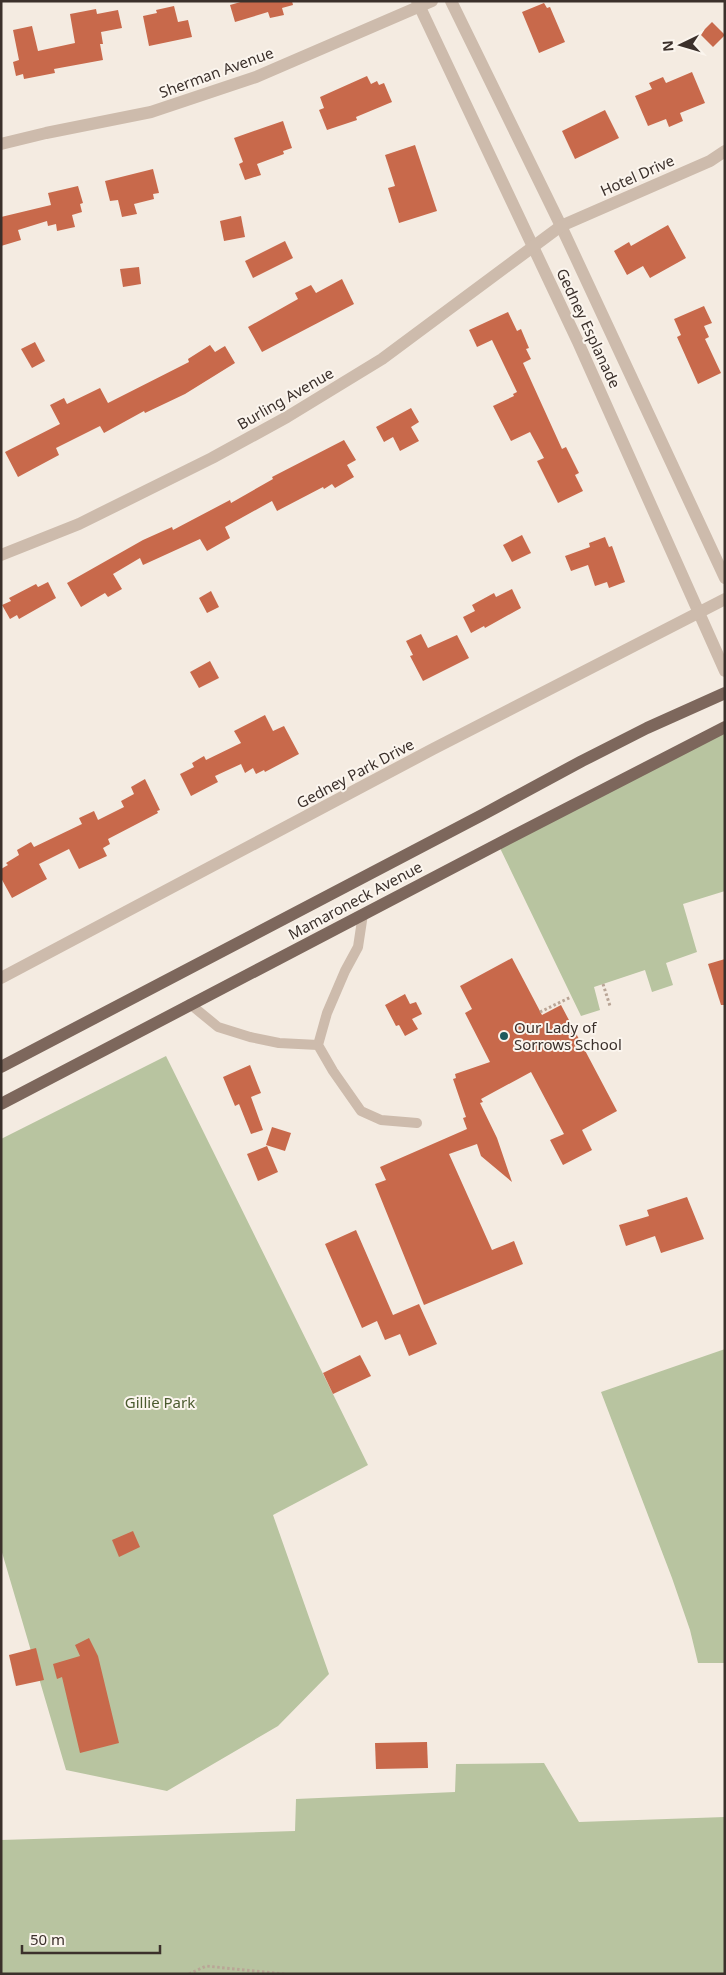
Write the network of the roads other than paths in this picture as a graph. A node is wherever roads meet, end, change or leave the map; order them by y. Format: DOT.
graph roads {
  1 [pos="432,1"];
  2 [pos="451,1"];
  3 [pos="418,4"];
  4 [pos="1,144"];
  5 [pos="725,151"];
  6 [pos="561,226"];
  7 [pos="534,248"];
  8 [pos="1,555"];
  9 [pos="725,578"];
  10 [pos="725,599"];
  11 [pos="699,612"];
  12 [pos="725,671"];
  13 [pos="725,693"];
  14 [pos="725,727"];
  15 [pos="364,914"];
  16 [pos="1,978"];
  17 [pos="190,1004"];
  18 [pos="318,1045"];
  19 [pos="1,1068"];
  20 [pos="1,1104"];
  21 [pos="417,1122"];
  1 -- 3 [label="street, Sherman Avenue"];
  2 -- 6 [label="street, Gedney Esplanade"];
  3 -- 4 [label="street, Sherman Avenue"];
  3 -- 7 [label="street, Gedney Esplanade"];
  5 -- 6 [label="street, Hotel Drive"];
  6 -- 7 [label="street, Burling Avenue"];
  6 -- 9 [label="street, Gedney Esplanade"];
  7 -- 8 [label="street, Burling Avenue"];
  7 -- 11 [label="street, Gedney Esplanade"];
  10 -- 11 [label="street, Gedney Park Drive"];
  11 -- 12 [label="street, Gedney Esplanade"];
  11 -- 16 [label="street, Gedney Park Drive"];
  13 -- 19 [label="main road, Mamaroneck Avenue"];
  14 -- 15 [label="main road, Mamaroneck Avenue"];
  15 -- 17 [label="main road, Mamaroneck Avenue"];
  15 -- 18 [label="lane"];
  17 -- 18 [label="lane"];
  17 -- 20 [label="main road, Mamaroneck Avenue"];
  18 -- 21 [label="lane"];
}
